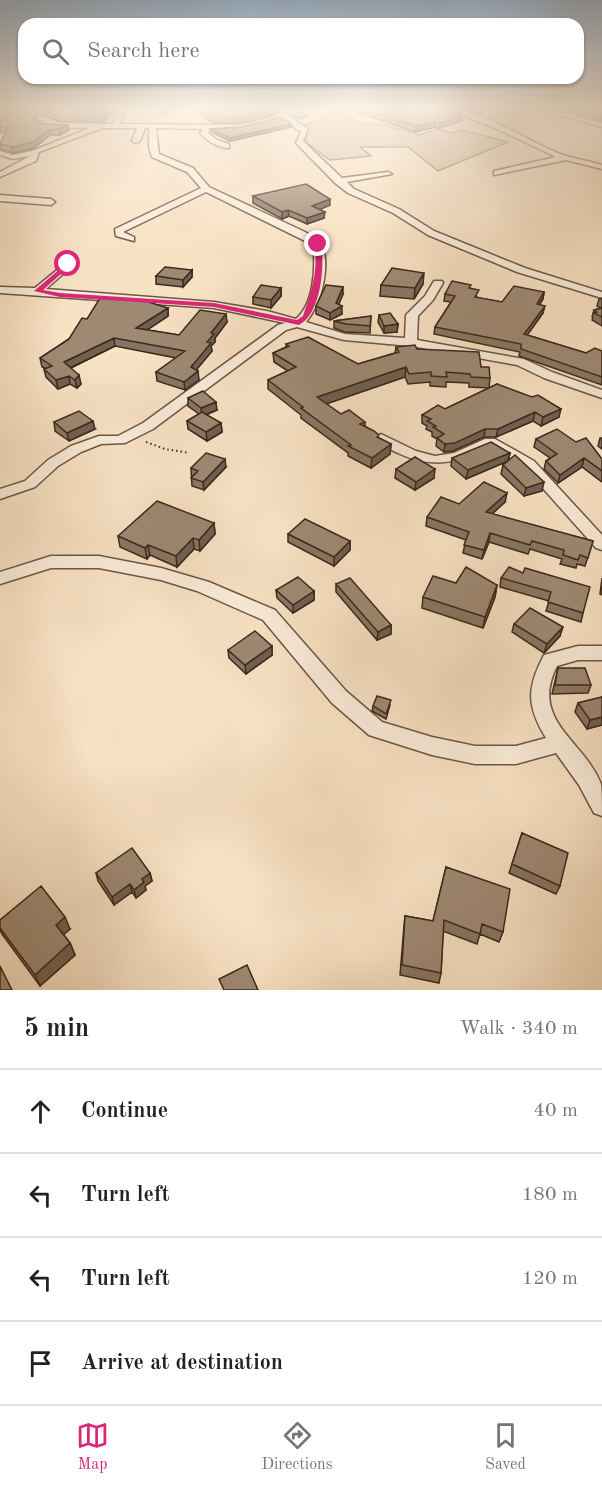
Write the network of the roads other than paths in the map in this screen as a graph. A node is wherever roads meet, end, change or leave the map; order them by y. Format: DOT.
graph roads {
  1 [pos="4,154"];
  2 [pos="29,154"];
  3 [pos="35,154"];
  4 [pos="155,154"];
  5 [pos="311,154"];
  6 [pos="554,154"];
  7 [pos="14,157"];
  8 [pos="564,158"];
  9 [pos="0,165"];
  10 [pos="602,167"];
  11 [pos="497,173"];
  12 [pos="388,174"];
  13 [pos="0,175"];
  14 [pos="338,181"];
  15 [pos="206,189"];
  16 [pos="0,198"];
  17 [pos="51,202"];
  18 [pos="131,239"];
  19 [pos="68,264"];
  20 [pos="438,283"];
  21 [pos="0,290"];
  22 [pos="38,291"];
  23 [pos="602,295"];
  24 [pos="299,322"];
  25 [pos="411,342"];
  26 [pos="602,394"];
  27 [pos="381,438"];
  28 [pos="0,494"];
  29 [pos="602,544"];
  30 [pos="0,578"];
  31 [pos="602,653"];
  32 [pos="558,744"];
  33 [pos="602,806"];
  1 -- 7 [label="street"];
  2 -- 7 [label="street"];
  3 -- 13 [label="street"];
  4 -- 15 [label="street"];
  5 -- 14 [label="street"];
  6 -- 8 [label="street"];
  7 -- 9 [label="street"];
  8 -- 10 [label="street"];
  8 -- 11 [label="street"];
  12 -- 14 [label="street"];
  14 -- 23 [label="street"];
  15 -- 18 [label="street"];
  15 -- 24 [label="street"];
  16 -- 17 [label="street"];
  19 -- 22 [label="street"];
  20 -- 25 [label="street"];
  21 -- 22 [label="street"];
  22 -- 24 [label="street"];
  24 -- 25 [label="street"];
  24 -- 28 [label="street"];
  25 -- 26 [label="street"];
  27 -- 29 [label="street"];
  30 -- 32 [label="street"];
  31 -- 32 [label="street"];
  32 -- 33 [label="street"];
}
